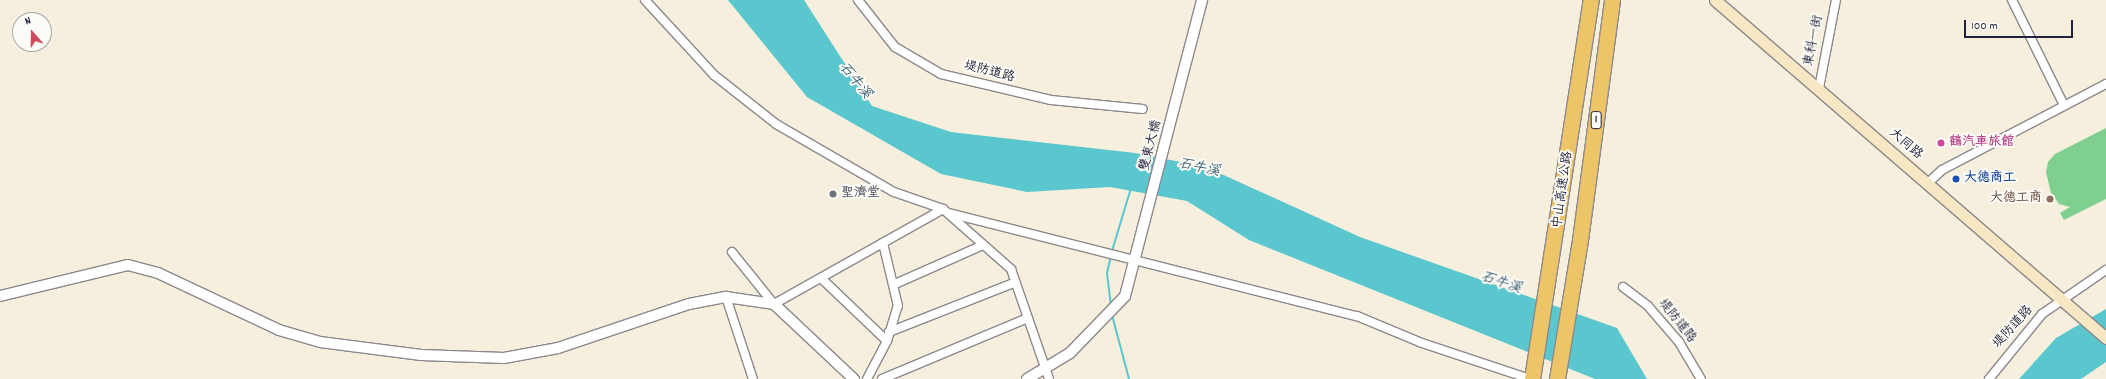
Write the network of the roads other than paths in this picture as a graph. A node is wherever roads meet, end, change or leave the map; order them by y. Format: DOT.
graph roads {
  1 [pos="645,0"];
  2 [pos="858,0"];
  3 [pos="1202,0"];
  4 [pos="1591,0"];
  5 [pos="1612,0"];
  6 [pos="1715,0"];
  7 [pos="1836,0"];
  8 [pos="2012,0"];
  9 [pos="2106,84"];
  10 [pos="1819,88"];
  11 [pos="2064,106"];
  12 [pos="1143,109"];
  13 [pos="1928,183"];
  14 [pos="946,211"];
  15 [pos="883,243"];
  16 [pos="983,245"];
  17 [pos="732,252"];
  18 [pos="1137,260"];
  19 [pos="2106,270"];
  20 [pos="821,278"];
  21 [pos="1016,282"];
  22 [pos="895,284"];
  23 [pos="1623,287"];
  24 [pos="0,296"];
  25 [pos="726,297"];
  26 [pos="2063,298"];
  27 [pos="774,304"];
  28 [pos="1028,318"];
  29 [pos="889,332"];
  30 [pos="2106,338"];
  31 [pos="887,341"];
  32 [pos="1048,374"];
  33 [pos="753,379"];
  34 [pos="854,379"];
  35 [pos="867,379"];
  36 [pos="882,379"];
  37 [pos="1027,379"];
  38 [pos="1531,379"];
  39 [pos="1556,379"];
  40 [pos="1701,379"];
  41 [pos="1989,379"];
  1 -- 14 [label="street"];
  2 -- 12 [label="street, 堤防道路"];
  3 -- 18 [label="street, 雙東大橋"];
  4 -- 38 [label="highway, 中山高速公路 / 1"];
  5 -- 39 [label="highway, 中山高速公路 / 1"];
  6 -- 10 [label="main road, 大同路"];
  7 -- 10 [label="street, 東科一街"];
  8 -- 11 [label="street"];
  9 -- 11 [label="street"];
  10 -- 13 [label="main road, 大同路"];
  11 -- 13 [label="street"];
  13 -- 26 [label="main road, 大同路"];
  14 -- 15 [label="street"];
  14 -- 16 [label="street"];
  14 -- 18 [label="street"];
  15 -- 20 [label="street"];
  15 -- 22 [label="street"];
  16 -- 21 [label="street"];
  16 -- 22 [label="street"];
  17 -- 27 [label="street"];
  18 -- 32 [label="street, 雙東大橋"];
  18 -- 38 [label="street"];
  19 -- 26 [label="street, 堤防道路"];
  20 -- 27 [label="street"];
  20 -- 31 [label="street"];
  21 -- 28 [label="street"];
  21 -- 29 [label="street"];
  22 -- 29 [label="street"];
  23 -- 40 [label="street, 堤防道路"];
  24 -- 25 [label="street"];
  25 -- 27 [label="street"];
  25 -- 33 [label="street"];
  26 -- 30 [label="main road, 大同路"];
  26 -- 41 [label="street, 堤防道路"];
  27 -- 34 [label="street"];
  28 -- 32 [label="street"];
  28 -- 36 [label="street"];
  29 -- 31 [label="street"];
  31 -- 35 [label="street"];
  32 -- 37 [label="street, 雙東大橋"];
}
